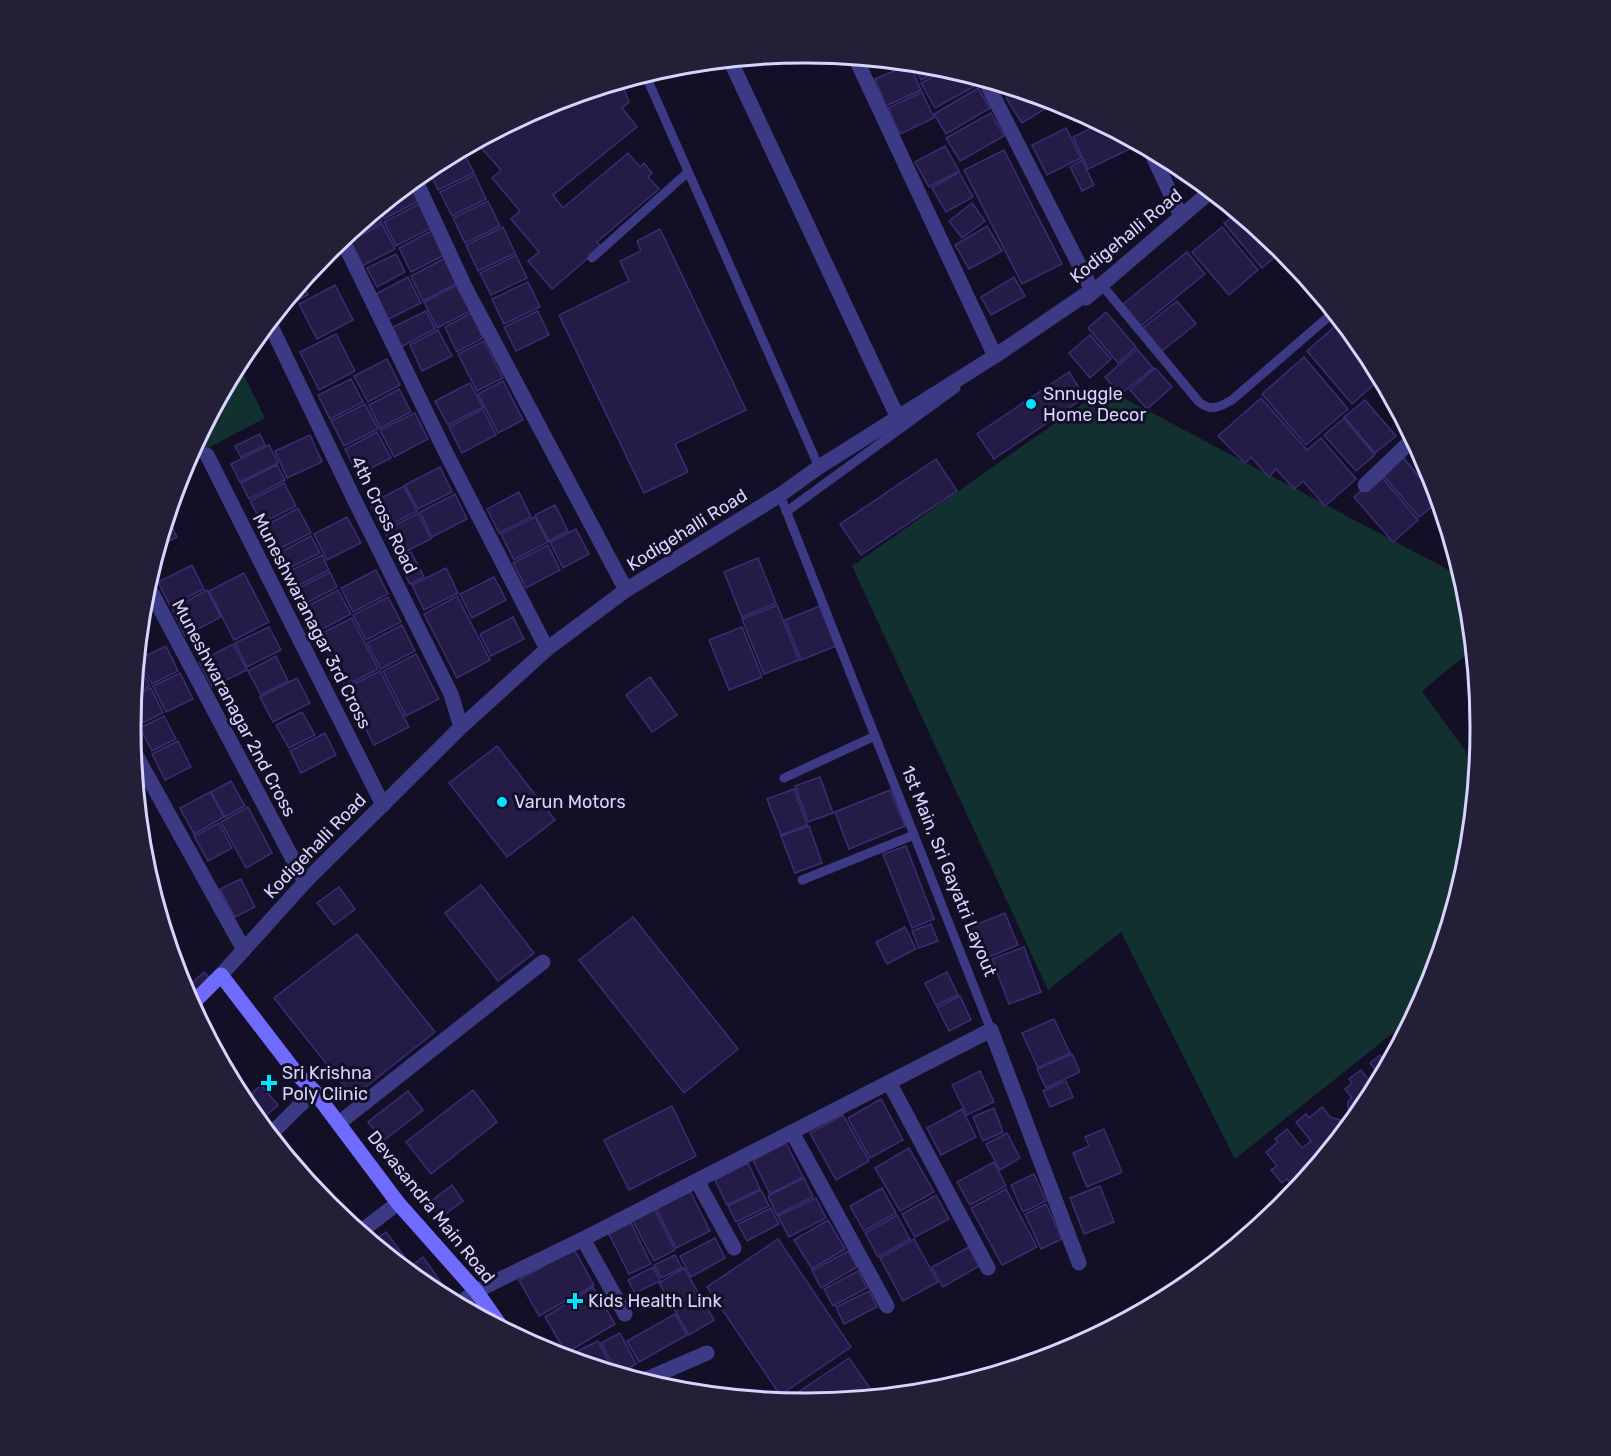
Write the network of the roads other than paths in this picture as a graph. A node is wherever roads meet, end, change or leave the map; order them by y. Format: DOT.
graph roads {
  1 [pos="859,65"];
  2 [pos="733,67"];
  3 [pos="649,82"];
  4 [pos="990,90"];
  5 [pos="1156,163"];
  6 [pos="688,172"];
  7 [pos="419,187"];
  8 [pos="1205,196"];
  9 [pos="1181,216"];
  10 [pos="346,248"];
  11 [pos="592,258"];
  12 [pos="1097,287"];
  13 [pos="1328,317"];
  14 [pos="273,330"];
  15 [pos="995,356"];
  16 [pos="898,418"];
  17 [pos="1407,445"];
  18 [pos="207,455"];
  19 [pos="819,467"];
  20 [pos="1365,486"];
  21 [pos="780,495"];
  22 [pos="786,512"];
  23 [pos="626,590"];
  24 [pos="153,596"];
  25 [pos="547,649"];
  26 [pos="461,727"];
  27 [pos="875,736"];
  28 [pos="142,766"];
  29 [pos="784,778"];
  30 [pos="383,805"];
  31 [pos="914,836"];
  32 [pos="802,880"];
  33 [pos="305,882"];
  34 [pos="244,950"];
  35 [pos="543,962"];
  36 [pos="223,979"];
  37 [pos="199,999"];
  38 [pos="991,1030"];
  39 [pos="890,1082"];
  40 [pos="314,1091"];
  41 [pos="339,1124"];
  42 [pos="276,1129"];
  43 [pos="792,1132"];
  44 [pos="697,1181"];
  45 [pos="398,1203"];
  46 [pos="366,1227"];
  47 [pos="584,1239"];
  48 [pos="734,1248"];
  49 [pos="1079,1263"];
  50 [pos="988,1268"];
  51 [pos="476,1291"];
  52 [pos="465,1299"];
  53 [pos="886,1306"];
  54 [pos="492,1314"];
  55 [pos="625,1314"];
  56 [pos="707,1353"];
  57 [pos="655,1375"];
  1 -- 15 [label="street"];
  2 -- 16 [label="street"];
  3 -- 6 [label="lane"];
  4 -- 12 [label="street"];
  5 -- 9 [label="street"];
  6 -- 11 [label="lane"];
  6 -- 19 [label="lane"];
  7 -- 23 [label="street"];
  8 -- 9 [label="street, Kodigehalli Road"];
  9 -- 12 [label="street, Kodigehalli Road"];
  10 -- 25 [label="street"];
  12 -- 13 [label="lane"];
  12 -- 15 [label="street, Kodigehalli Road"];
  12 -- 22 [label="lane"];
  14 -- 26 [label="street, 4th Cross Road"];
  15 -- 16 [label="street, Kodigehalli Road"];
  16 -- 19 [label="street, Kodigehalli Road"];
  17 -- 20 [label="street"];
  18 -- 30 [label="street, Muneshwaranagar 3rd Cross"];
  19 -- 21 [label="street, Kodigehalli Road"];
  21 -- 22 [label="lane, 1st Main, Sri Gayatri Layout"];
  21 -- 23 [label="street, Kodigehalli Road"];
  22 -- 27 [label="lane, 1st Main, Sri Gayatri Layout"];
  23 -- 25 [label="street, Kodigehalli Road"];
  24 -- 33 [label="street, Muneshwaranagar 2nd Cross"];
  25 -- 26 [label="street, Kodigehalli Road"];
  26 -- 30 [label="street, Kodigehalli Road"];
  27 -- 29 [label="lane"];
  27 -- 31 [label="lane, 1st Main, Sri Gayatri Layout"];
  28 -- 34 [label="street"];
  30 -- 33 [label="street, Kodigehalli Road"];
  31 -- 32 [label="lane"];
  31 -- 38 [label="lane, 1st Main, Sri Gayatri Layout"];
  33 -- 34 [label="street, Kodigehalli Road"];
  34 -- 36 [label="street, Kodigehalli Road"];
  35 -- 41 [label="street"];
  36 -- 37 [label="main road"];
  36 -- 40 [label="main road, Devasandra Main Road"];
  38 -- 39 [label="street"];
  38 -- 49 [label="street, 1st Main, Sri Gayatri Layout"];
  39 -- 43 [label="street"];
  39 -- 50 [label="street"];
  40 -- 41 [label="main road, Devasandra Main Road"];
  40 -- 42 [label="street"];
  41 -- 45 [label="main road, Devasandra Main Road"];
  43 -- 44 [label="street"];
  43 -- 53 [label="street"];
  44 -- 47 [label="street"];
  44 -- 48 [label="street"];
  45 -- 46 [label="street"];
  45 -- 51 [label="main road, Devasandra Main Road"];
  47 -- 51 [label="street"];
  47 -- 55 [label="street"];
  51 -- 52 [label="street"];
  51 -- 54 [label="main road, Devasandra Main Road"];
  56 -- 57 [label="street"];
}
